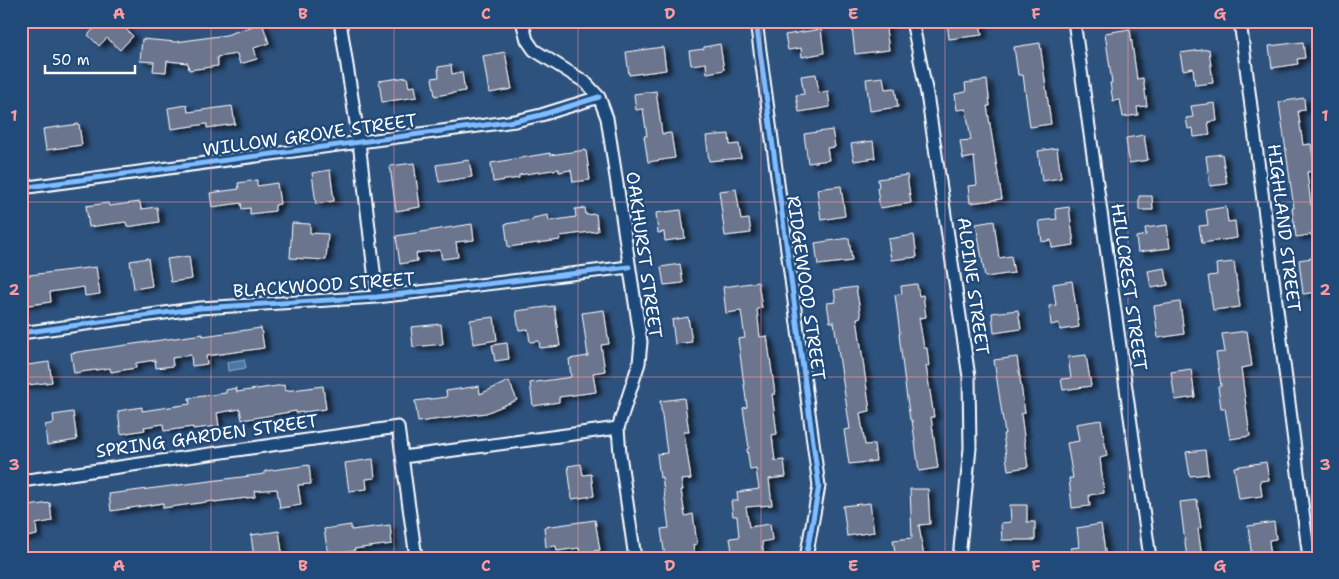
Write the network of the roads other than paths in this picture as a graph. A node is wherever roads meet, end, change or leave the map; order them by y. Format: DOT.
graph roads {
  1 [pos="340,21"];
  2 [pos="522,21"];
  3 [pos="756,21"];
  4 [pos="912,21"];
  5 [pos="1074,21"];
  6 [pos="1240,21"];
  7 [pos="599,97"];
  8 [pos="358,142"];
  9 [pos="21,188"];
  10 [pos="629,267"];
  11 [pos="377,297"];
  12 [pos="21,333"];
  13 [pos="618,428"];
  14 [pos="403,457"];
  15 [pos="21,481"];
  16 [pos="416,558"];
  17 [pos="635,558"];
  18 [pos="806,558"];
  19 [pos="959,558"];
  20 [pos="1150,558"];
  21 [pos="1309,558"];
  1 -- 8 [label="street"];
  2 -- 7 [label="street, OAKHURST STREET"];
  3 -- 18 [label="street, RIDGEWOOD STREET"];
  4 -- 19 [label="street, ALPINE STREET"];
  5 -- 20 [label="street, HILLCREST STREET"];
  6 -- 21 [label="street, HIGHLAND STREET"];
  7 -- 8 [label="street, WILLOW GROVE STREET"];
  7 -- 10 [label="street, OAKHURST STREET"];
  8 -- 9 [label="street, WILLOW GROVE STREET"];
  8 -- 11 [label="street"];
  10 -- 11 [label="street, BLACKWOOD STREET"];
  10 -- 13 [label="street, OAKHURST STREET"];
  11 -- 12 [label="street, BLACKWOOD STREET"];
  13 -- 14 [label="street"];
  13 -- 17 [label="street, OAKHURST STREET"];
  14 -- 15 [label="street, SPRING GARDEN STREET"];
  14 -- 16 [label="street"];
}
